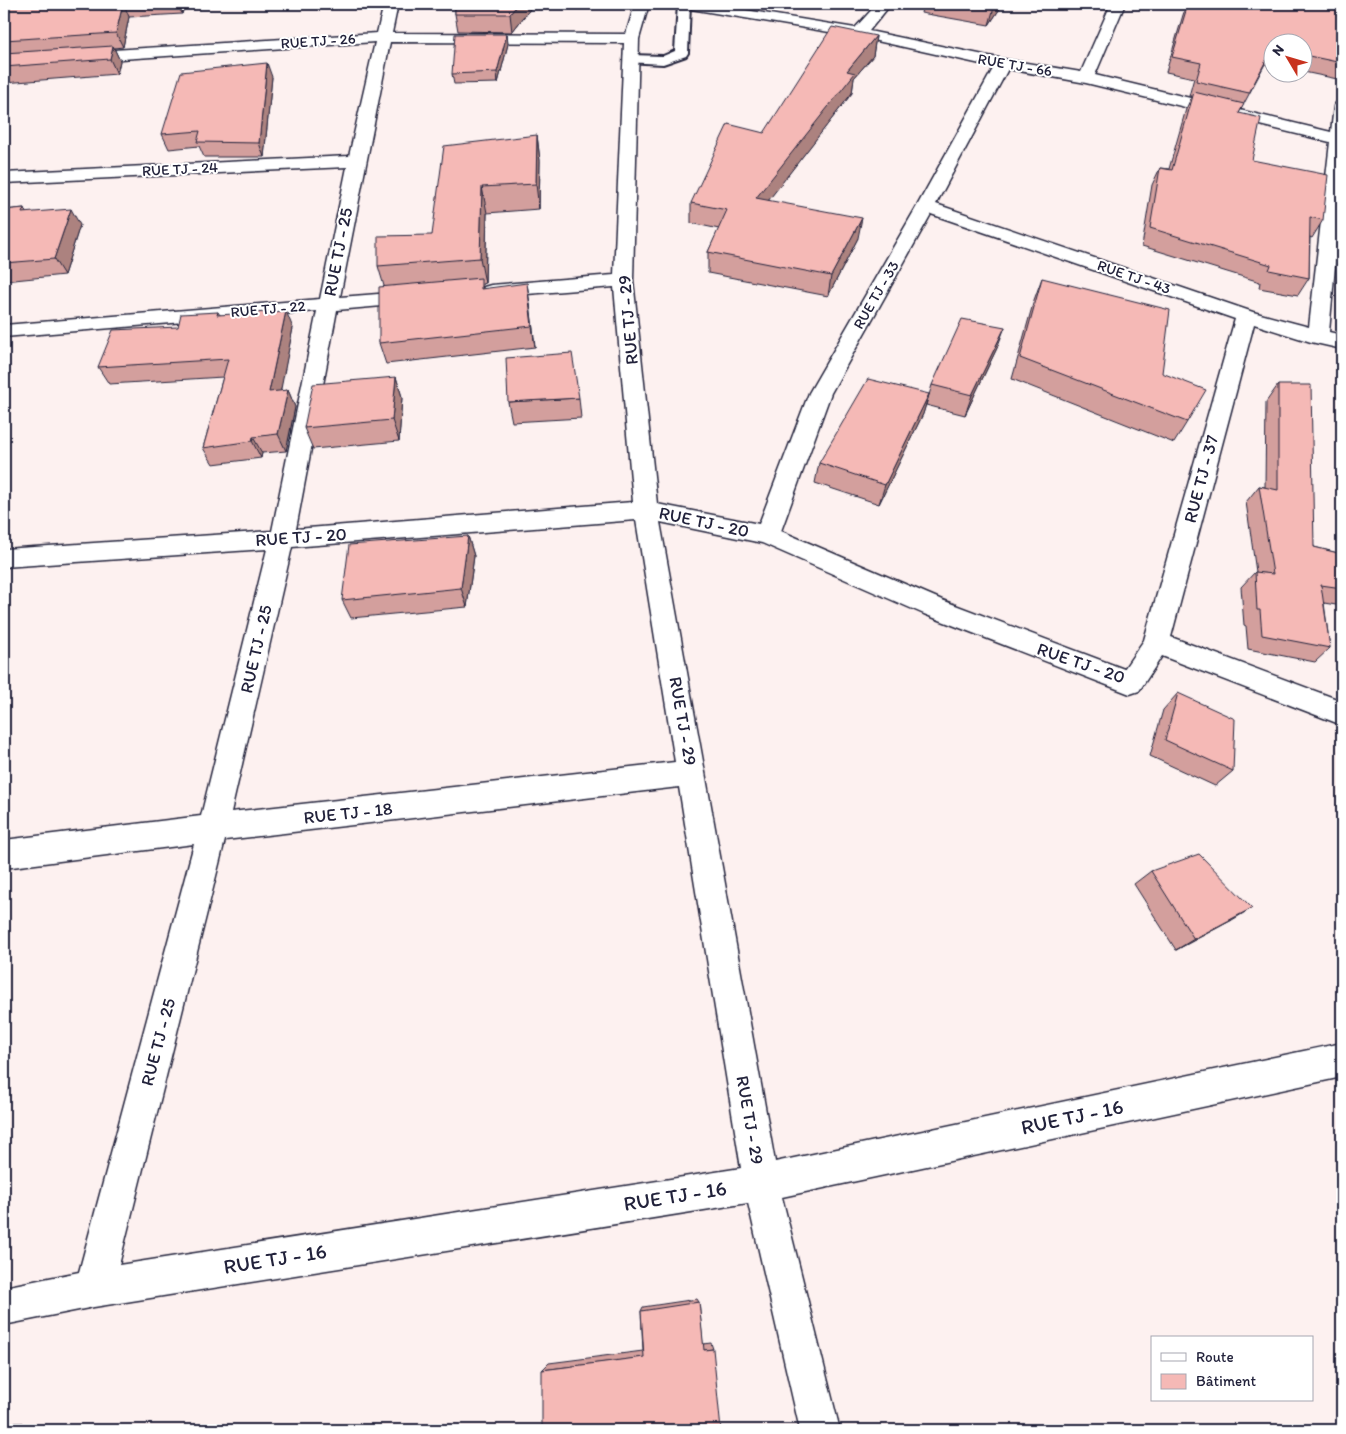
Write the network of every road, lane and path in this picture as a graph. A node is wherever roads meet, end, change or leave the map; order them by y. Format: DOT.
graph roads {
  1 [pos="391,4"];
  2 [pos="642,4"];
  3 [pos="684,4"];
  4 [pos="884,4"];
  5 [pos="1118,4"];
  6 [pos="859,33"];
  7 [pos="382,37"];
  8 [pos="631,49"];
  9 [pos="4,62"];
  10 [pos="1003,64"];
  11 [pos="1086,78"];
  12 [pos="1342,106"];
  13 [pos="1341,139"];
  14 [pos="356,161"];
  15 [pos="4,178"];
  16 [pos="926,206"];
  17 [pos="622,280"];
  18 [pos="475,292"];
  19 [pos="436,295"];
  20 [pos="328,304"];
  21 [pos="1246,316"];
  22 [pos="4,331"];
  23 [pos="1318,337"];
  24 [pos="1342,342"];
  25 [pos="646,510"];
  26 [pos="767,535"];
  27 [pos="282,539"];
  28 [pos="4,558"];
  29 [pos="1156,643"];
  30 [pos="1342,713"];
  31 [pos="692,774"];
  32 [pos="214,828"];
  33 [pos="4,854"];
  34 [pos="1342,1060"];
  35 [pos="761,1183"];
  36 [pos="94,1288"];
  37 [pos="4,1306"];
  38 [pos="820,1430"];
  1 -- 7 [label="street, RUE TJ - 25"];
  2 -- 8 [label="street, RUE TJ - 29"];
  3 -- 6 [label="street, RUE TJ - 66"];
  3 -- 8 [label="lane"];
  4 -- 6 [label="street"];
  5 -- 11 [label="street"];
  6 -- 10 [label="street, RUE TJ - 66"];
  7 -- 8 [label="street, RUE TJ - 26"];
  7 -- 9 [label="street, RUE TJ - 26"];
  7 -- 14 [label="street, RUE TJ - 25"];
  8 -- 17 [label="street, RUE TJ - 29"];
  10 -- 11 [label="street, RUE TJ - 66"];
  10 -- 16 [label="street, RUE TJ - 33"];
  11 -- 13 [label="street, RUE TJ - 66"];
  12 -- 13 [label="street"];
  13 -- 23 [label="street"];
  14 -- 15 [label="street, RUE TJ - 24"];
  14 -- 20 [label="street, RUE TJ - 25"];
  16 -- 21 [label="street, RUE TJ - 43"];
  16 -- 26 [label="street, RUE TJ - 33"];
  17 -- 18 [label="street"];
  17 -- 25 [label="street, RUE TJ - 29"];
  19 -- 20 [label="street, RUE TJ - 22"];
  20 -- 22 [label="street, RUE TJ - 22"];
  20 -- 27 [label="street, RUE TJ - 25"];
  21 -- 23 [label="street, RUE TJ - 43"];
  21 -- 29 [label="street, RUE TJ - 37"];
  23 -- 24 [label="street, RUE TJ - 43"];
  25 -- 26 [label="street, RUE TJ - 20"];
  25 -- 27 [label="street, RUE TJ - 20"];
  25 -- 31 [label="street, RUE TJ - 29"];
  26 -- 29 [label="street, RUE TJ - 20"];
  27 -- 28 [label="street, RUE TJ - 20"];
  27 -- 32 [label="street, RUE TJ - 25"];
  29 -- 30 [label="street"];
  31 -- 32 [label="street, RUE TJ - 18"];
  31 -- 35 [label="street, RUE TJ - 29"];
  32 -- 33 [label="street, RUE TJ - 18"];
  32 -- 36 [label="street, RUE TJ - 25"];
  34 -- 35 [label="street, RUE TJ - 16"];
  35 -- 36 [label="street, RUE TJ - 16"];
  35 -- 38 [label="street, RUE TJ - 29"];
  36 -- 37 [label="street, RUE TJ - 16"];
}
